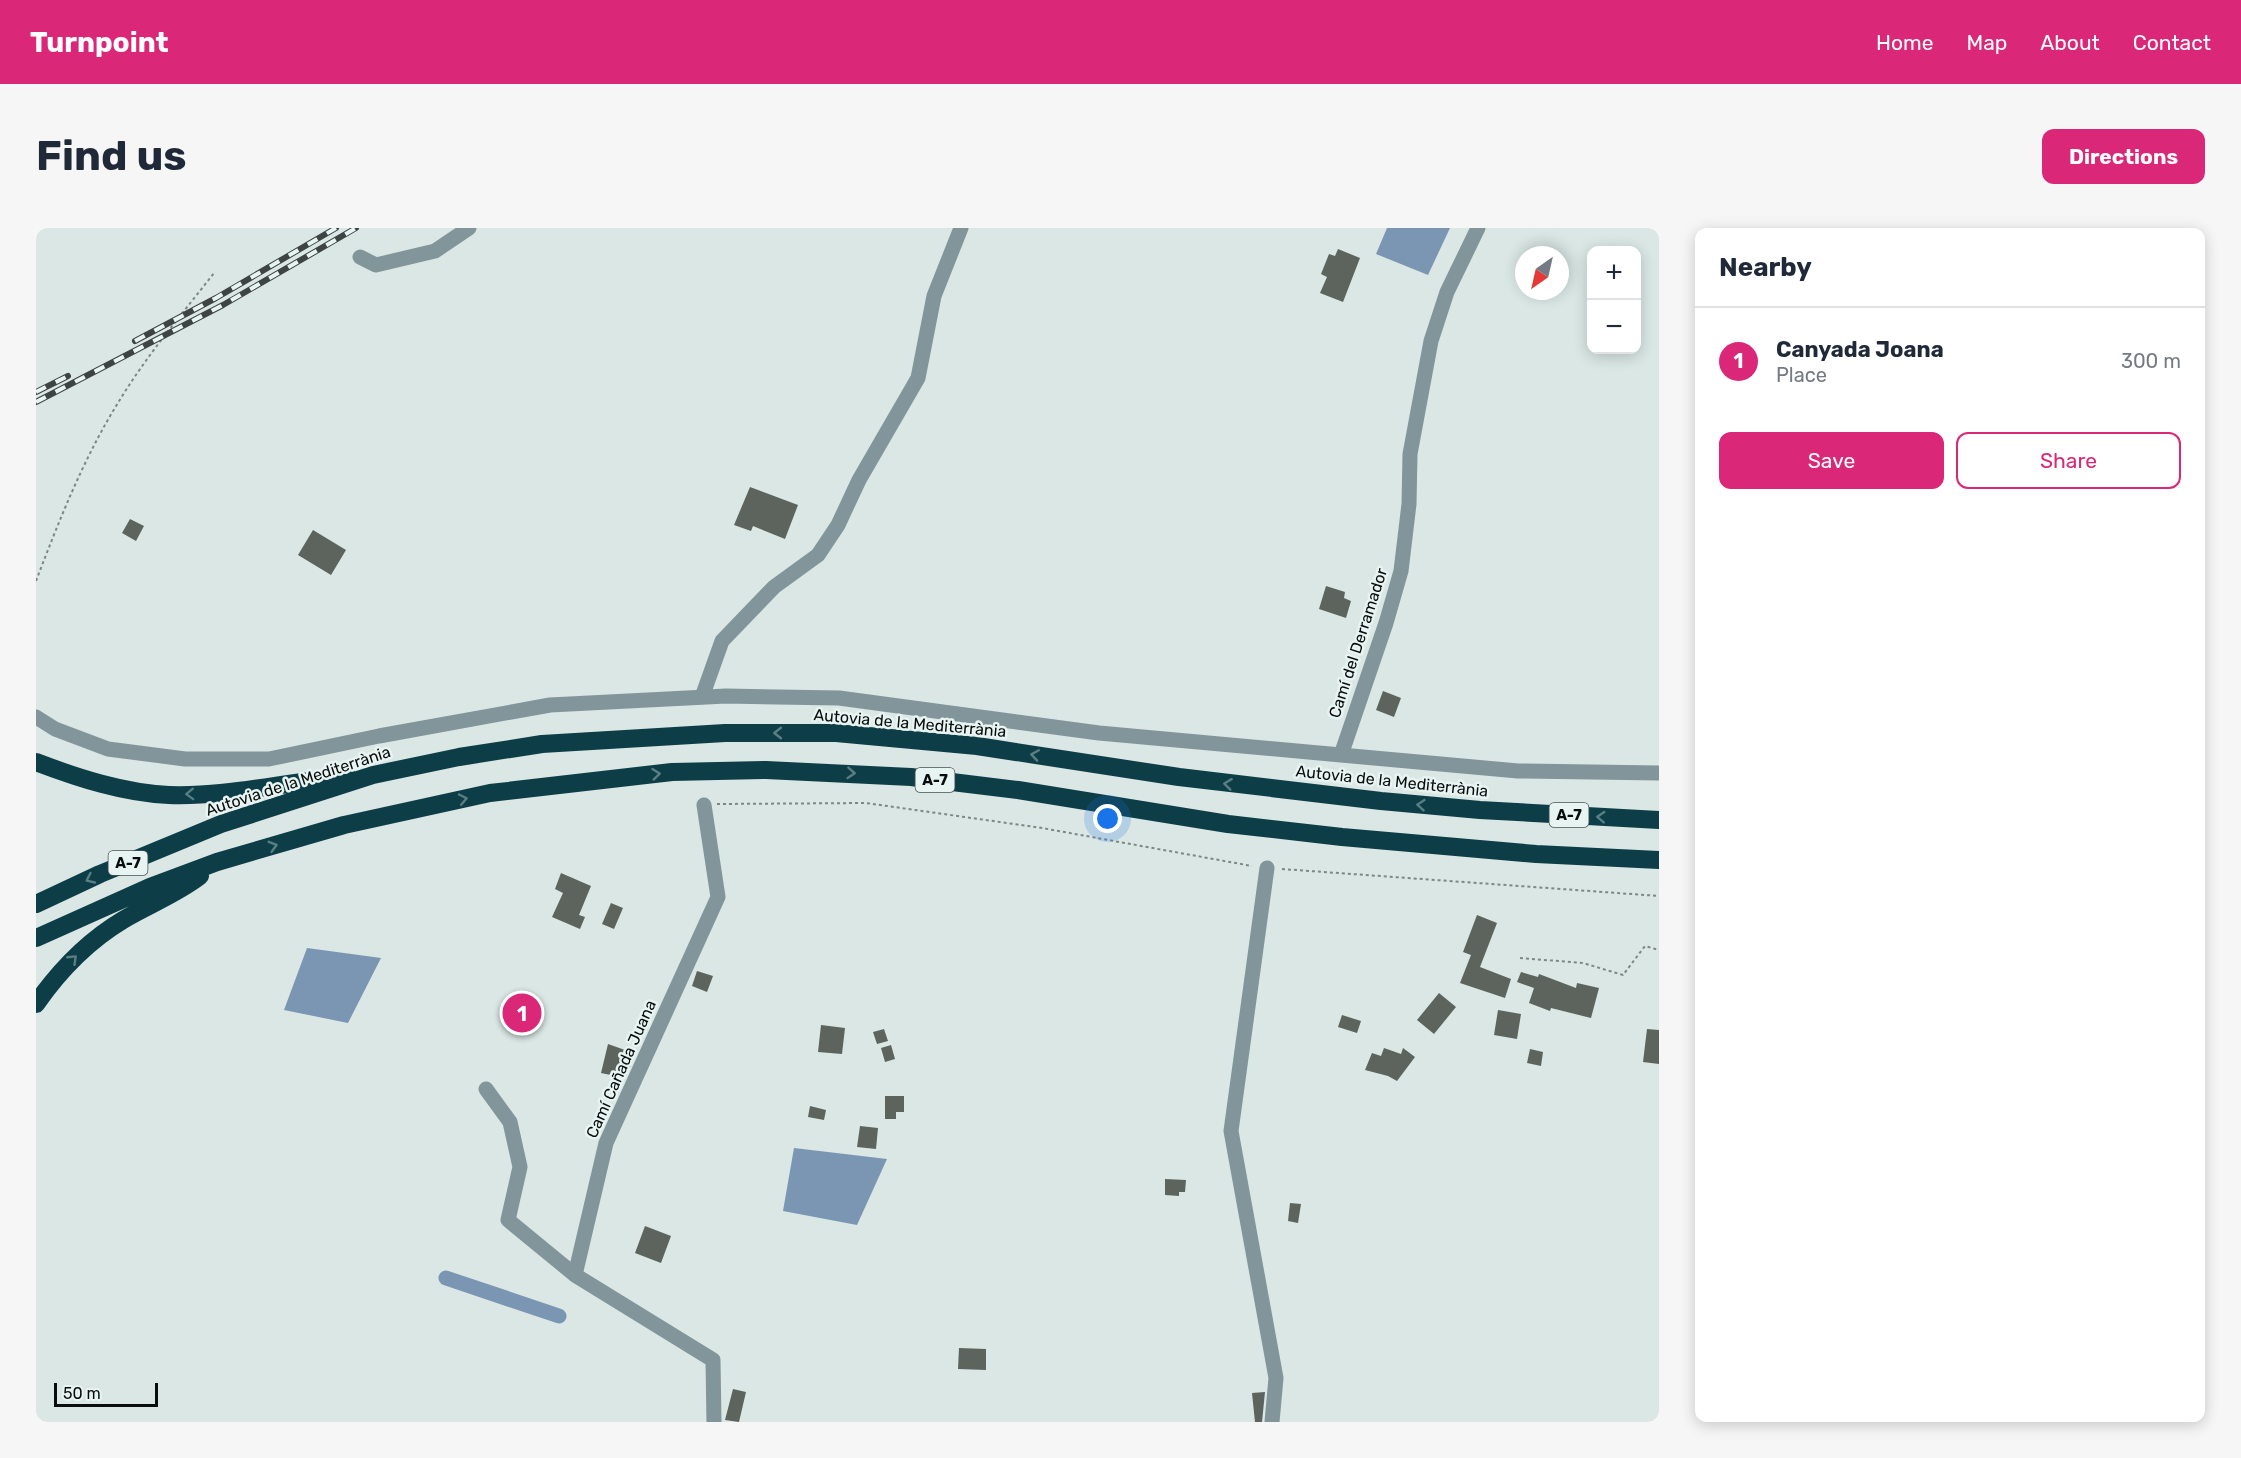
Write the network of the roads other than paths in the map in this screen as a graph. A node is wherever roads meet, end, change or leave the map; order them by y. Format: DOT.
graph roads {
  1 [pos="469,228"];
  2 [pos="961,228"];
  3 [pos="1478,228"];
  4 [pos="360,257"];
  5 [pos="702,697"];
  6 [pos="36,717"];
  7 [pos="1341,755"];
  8 [pos="36,762"];
  9 [pos="1659,773"];
  10 [pos="373,775"];
  11 [pos="704,805"];
  12 [pos="1659,820"];
  13 [pos="1659,860"];
  14 [pos="217,862"];
  15 [pos="1267,868"];
  16 [pos="36,904"];
  17 [pos="36,938"];
  18 [pos="36,1004"];
  19 [pos="486,1089"];
  20 [pos="575,1275"];
  21 [pos="714,1422"];
  22 [pos="1272,1422"];
  1 -- 4 [label="street"];
  2 -- 5 [label="street"];
  3 -- 7 [label="street, Camí del Derramador"];
  5 -- 6 [label="street"];
  5 -- 7 [label="street"];
  7 -- 9 [label="street"];
  10 -- 8 [label="highway, one-way"];
  12 -- 10 [label="highway, Autovia de la Mediterrània / A-7, one-way"];
  10 -- 16 [label="highway, Autovia de la Mediterrània / A-7, one-way"];
  11 -- 20 [label="street, Camí Cañada Juana"];
  14 -- 13 [label="highway, A-7, one-way"];
  14 -- 17 [label="highway, A-7"];
  18 -- 14 [label="highway, one-way"];
  15 -- 22 [label="street"];
  19 -- 20 [label="street"];
  20 -- 21 [label="street"];
}
